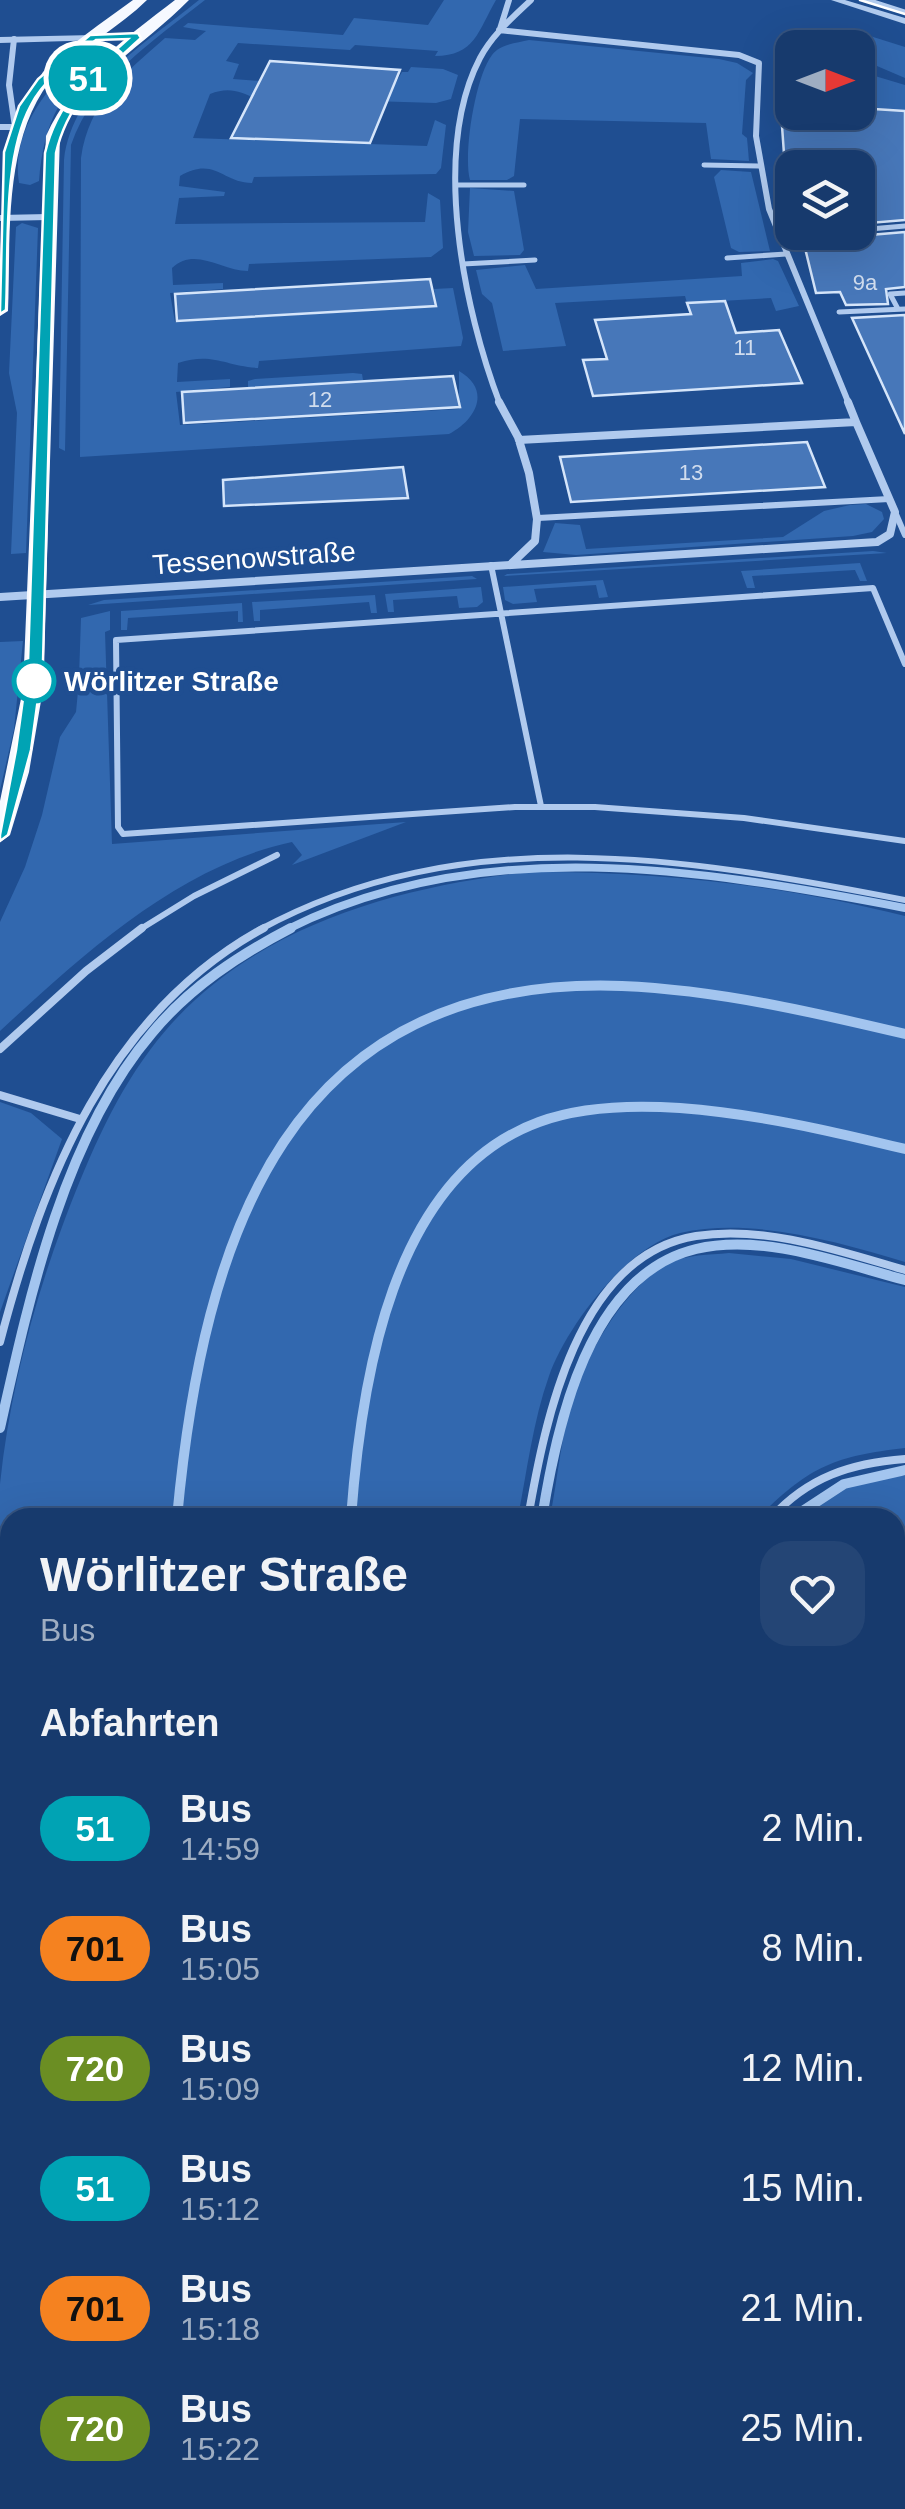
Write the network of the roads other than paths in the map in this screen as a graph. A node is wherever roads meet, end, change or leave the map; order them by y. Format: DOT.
graph roads {
  1 [pos="141,0"];
  2 [pos="183,0"];
  3 [pos="509,0"];
  4 [pos="531,0"];
  5 [pos="835,0"];
  6 [pos="867,0"];
  7 [pos="905,12"];
  8 [pos="905,21"];
  9 [pos="500,30"];
  10 [pos="138,36"];
  11 [pos="93,37"];
  12 [pos="14,39"];
  13 [pos="0,40"];
  14 [pos="8,127"];
  15 [pos="704,165"];
  16 [pos="760,166"];
  17 [pos="456,184"];
  18 [pos="524,186"];
  19 [pos="48,217"];
  20 [pos="2,218"];
  21 [pos="775,220"];
  22 [pos="905,226"];
  23 [pos="875,229"];
  24 [pos="785,250"];
  25 [pos="786,254"];
  26 [pos="727,258"];
  27 [pos="535,260"];
  28 [pos="464,264"];
  29 [pos="905,293"];
  30 [pos="901,309"];
  31 [pos="0,310"];
  32 [pos="839,312"];
  33 [pos="856,422"];
  34 [pos="519,440"];
  35 [pos="889,499"];
  36 [pos="894,512"];
  37 [pos="538,518"];
  38 [pos="905,535"];
  39 [pos="511,564"];
  40 [pos="491,566"];
  41 [pos="38,595"];
  42 [pos="0,598"];
  43 [pos="502,613"];
  44 [pos="905,664"];
  45 [pos="541,806"];
  46 [pos="0,835"];
  47 [pos="905,841"];
  48 [pos="277,856"];
  49 [pos="905,900"];
  50 [pos="0,1049"];
  51 [pos="0,1094"];
  52 [pos="80,1119"];
  53 [pos="905,1270"];
  54 [pos="0,1342"];
  55 [pos="905,1458"];
  56 [pos="530,1508"];
  57 [pos="778,1508"];
  1 -- 11 [label="main road"];
  2 -- 10 [label="main road"];
  3 -- 9 [label="street"];
  4 -- 9 [label="street"];
  5 -- 8 [label="street"];
  6 -- 7 [label="lane"];
  9 -- 16 [label="street"];
  9 -- 17 [label="street"];
  10 -- 11 [label="street"];
  10 -- 19 [label="main road"];
  11 -- 12 [label="street"];
  11 -- 14 [label="main road"];
  12 -- 13 [label="street"];
  12 -- 14 [label="street"];
  14 -- 20 [label="main road"];
  15 -- 16 [label="lane"];
  16 -- 21 [label="street"];
  17 -- 18 [label="lane"];
  17 -- 28 [label="street"];
  19 -- 20 [label="street"];
  19 -- 41 [label="main road"];
  20 -- 31 [label="main road"];
  22 -- 23 [label="street"];
  24 -- 25 [label="street"];
  25 -- 26 [label="lane"];
  25 -- 33 [label="street"];
  27 -- 28 [label="lane"];
  28 -- 34 [label="street"];
  29 -- 30 [label="lane"];
  30 -- 32 [label="lane"];
  33 -- 34 [label="street"];
  33 -- 35 [label="street"];
  34 -- 37 [label="street"];
  35 -- 36 [label="street"];
  35 -- 37 [label="lane"];
  36 -- 38 [label="lane"];
  36 -- 39 [label="street, Tessenowstraße"];
  37 -- 39 [label="street"];
  39 -- 40 [label="street, Tessenowstraße"];
  40 -- 41 [label="street, Tessenowstraße"];
  40 -- 43 [label="lane"];
  41 -- 42 [label="street, Tessenowstraße"];
  41 -- 46 [label="main road"];
  43 -- 44 [label="lane"];
  43 -- 45 [label="lane"];
  43 -- 45 [label="lane"];
  45 -- 47 [label="lane"];
  48 -- 50 [label="lane"];
  49 -- 52 [label="lane"];
  51 -- 52 [label="lane"];
  52 -- 54 [label="lane"];
  53 -- 56 [label="lane"];
  55 -- 57 [label="lane"];
}
